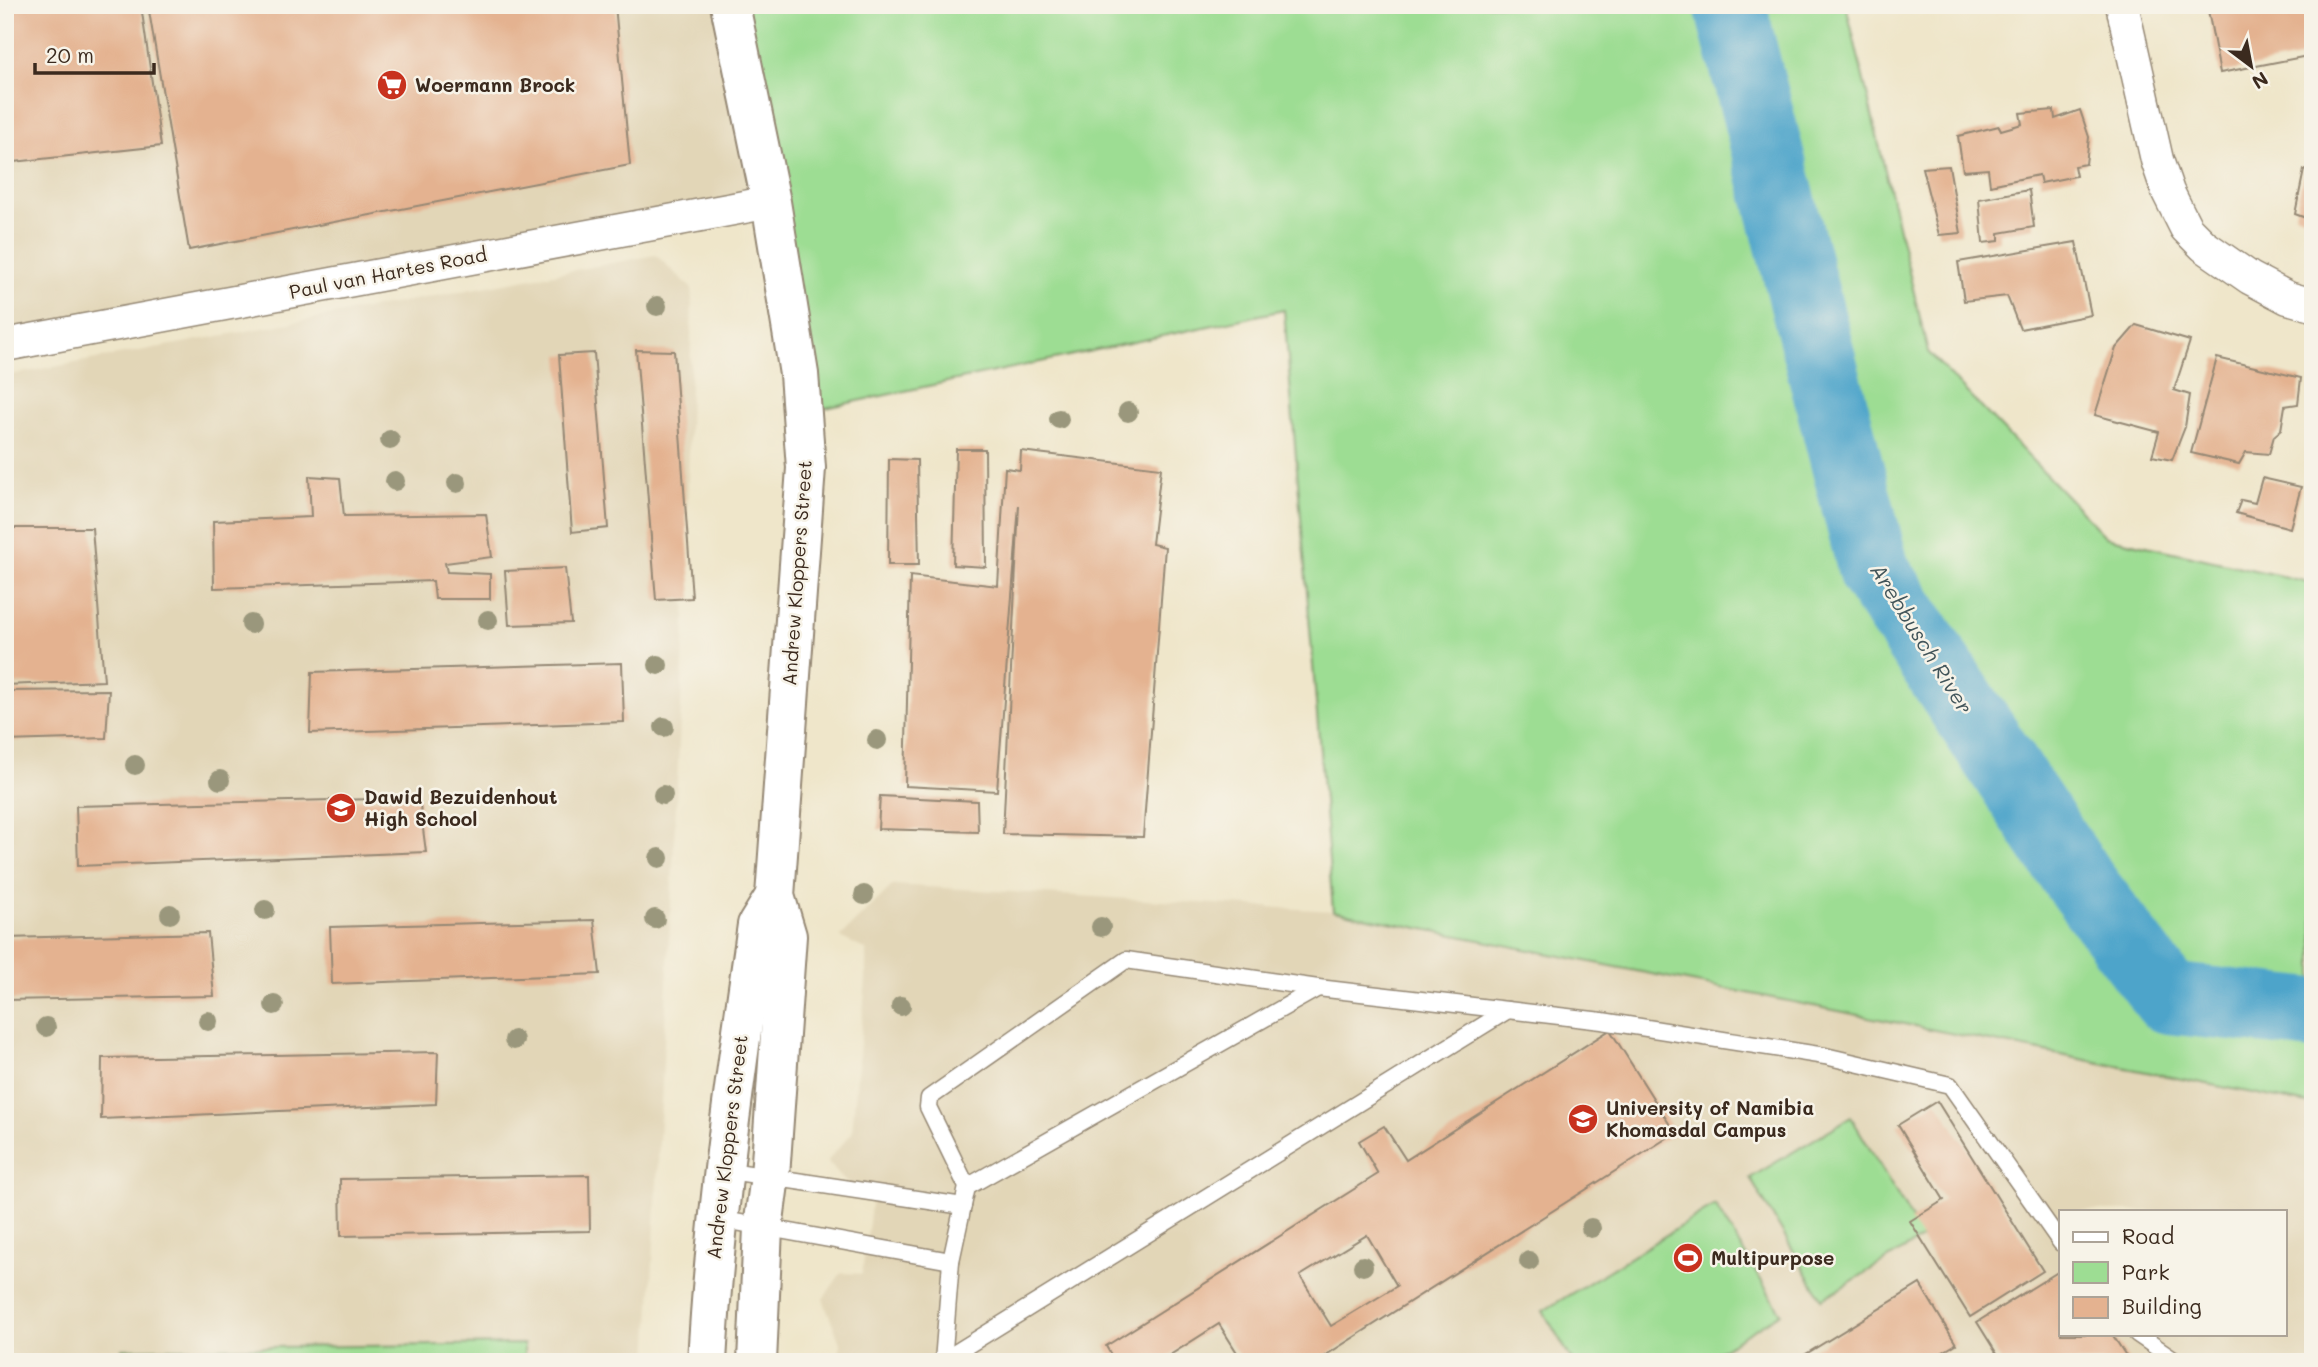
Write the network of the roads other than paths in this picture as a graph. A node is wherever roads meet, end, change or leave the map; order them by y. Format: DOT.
graph roads {
  1 [pos="730,5"];
  2 [pos="2122,5"];
  3 [pos="771,202"];
  4 [pos="2313,305"];
  5 [pos="5,345"];
  6 [pos="775,896"];
  7 [pos="1318,988"];
  8 [pos="1508,1010"];
  9 [pos="723,1170"];
  10 [pos="771,1176"];
  11 [pos="967,1187"];
  12 [pos="962,1206"];
  13 [pos="717,1219"];
  14 [pos="763,1228"];
  15 [pos="2059,1240"];
  16 [pos="951,1261"];
  17 [pos="2140,1336"];
  18 [pos="943,1361"];
  19 [pos="707,1362"];
  20 [pos="757,1362"];
  21 [pos="2178,1362"];
  1 -- 3 [label="street, Andrew Kloppers Street"];
  2 -- 4 [label="street"];
  3 -- 5 [label="street, Paul van Hartes Road"];
  3 -- 6 [label="street, Andrew Kloppers Street"];
  6 -- 9 [label="street, Andrew Kloppers Street"];
  6 -- 10 [label="street, Andrew Kloppers Street"];
  7 -- 8 [label="lane"];
  7 -- 11 [label="lane"];
  7 -- 11 [label="lane"];
  8 -- 15 [label="lane"];
  8 -- 18 [label="lane"];
  9 -- 10 [label="lane"];
  9 -- 13 [label="street, Andrew Kloppers Street"];
  10 -- 12 [label="lane"];
  10 -- 14 [label="street, Andrew Kloppers Street"];
  11 -- 12 [label="lane"];
  12 -- 16 [label="lane"];
  13 -- 14 [label="lane"];
  13 -- 19 [label="street, Andrew Kloppers Street"];
  14 -- 16 [label="lane"];
  14 -- 20 [label="street, Andrew Kloppers Street"];
  16 -- 18 [label="lane"];
  17 -- 21 [label="lane"];
}
